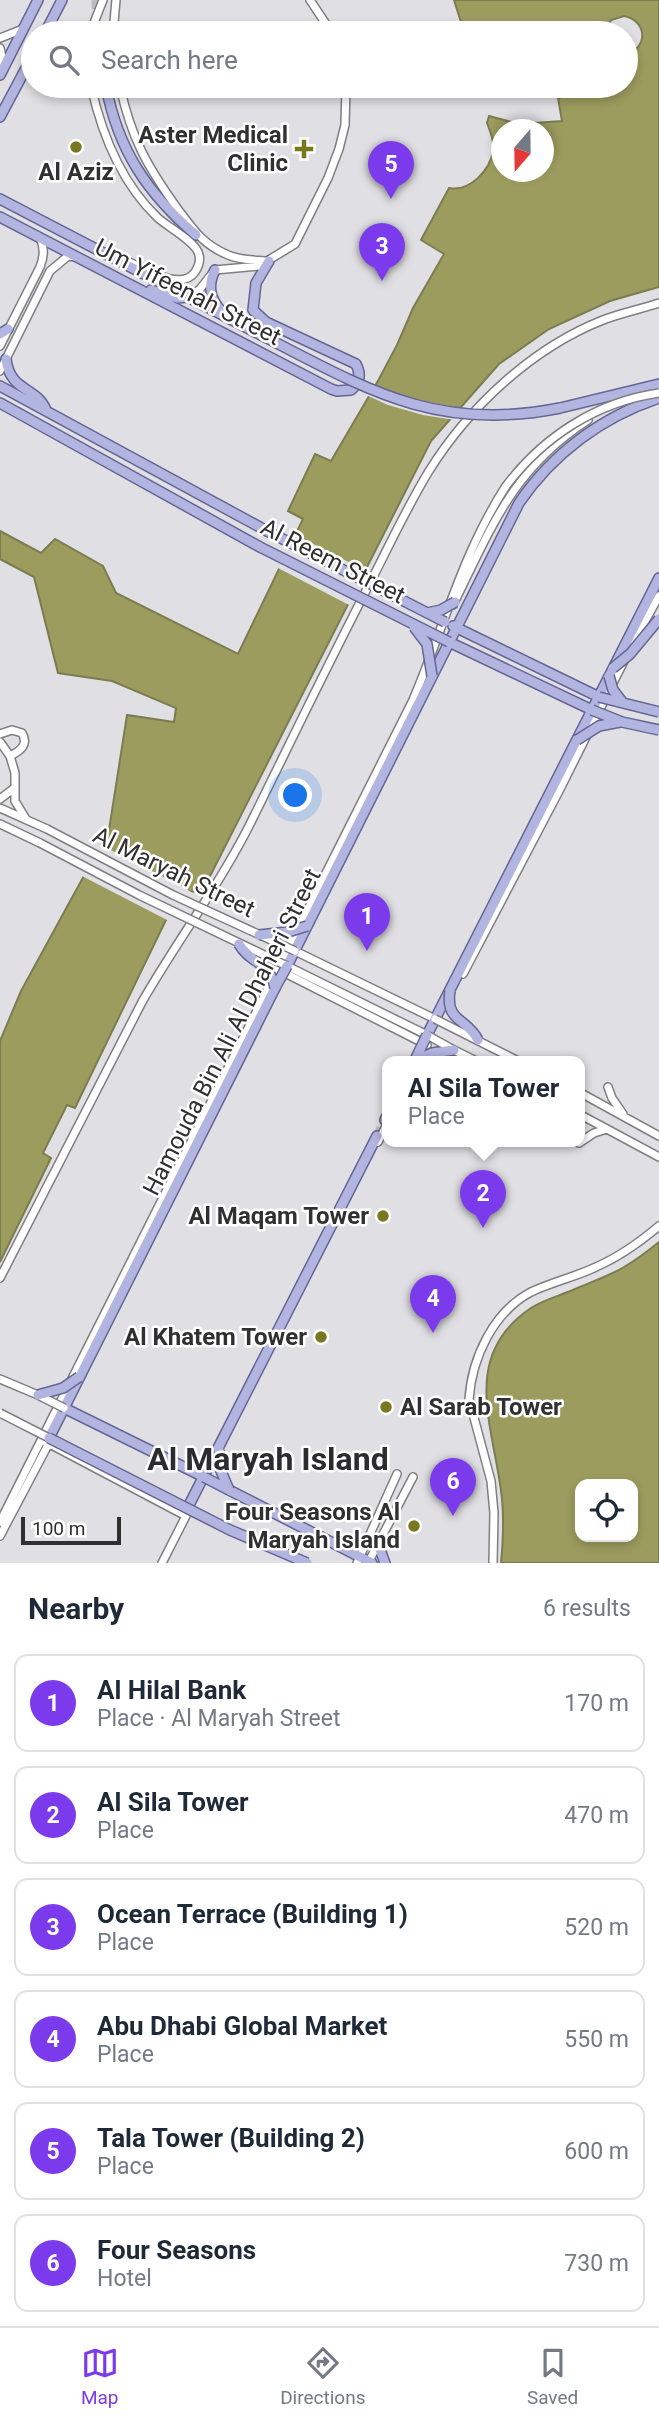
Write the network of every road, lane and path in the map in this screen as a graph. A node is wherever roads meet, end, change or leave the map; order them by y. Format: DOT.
graph roads {
  1 [pos="38,0"];
  2 [pos="62,0"];
  3 [pos="103,0"];
  4 [pos="116,0"];
  5 [pos="310,0"];
  6 [pos="27,21"];
  7 [pos="51,21"];
  8 [pos="95,21"];
  9 [pos="114,21"];
  10 [pos="324,21"];
  11 [pos="21,29"];
  12 [pos="21,32"];
  13 [pos="0,38"];
  14 [pos="0,48"];
  15 [pos="2,70"];
  16 [pos="21,78"];
  17 [pos="95,98"];
  18 [pos="109,98"];
  19 [pos="123,98"];
  20 [pos="346,98"];
  21 [pos="0,117"];
  22 [pos="0,192"];
  23 [pos="0,199"];
  24 [pos="15,207"];
  25 [pos="0,217"];
  26 [pos="196,235"];
  27 [pos="40,237"];
  28 [pos="102,251"];
  29 [pos="80,258"];
  30 [pos="269,261"];
  31 [pos="215,270"];
  32 [pos="38,271"];
  33 [pos="47,278"];
  34 [pos="134,287"];
  35 [pos="190,297"];
  36 [pos="659,303"];
  37 [pos="225,316"];
  38 [pos="4,332"];
  39 [pos="0,346"];
  40 [pos="6,359"];
  41 [pos="0,371"];
  42 [pos="0,386"];
  43 [pos="659,391"];
  44 [pos="3,406"];
  45 [pos="46,411"];
  46 [pos="510,488"];
  47 [pos="659,578"];
  48 [pos="659,596"];
  49 [pos="455,602"];
  50 [pos="427,613"];
  51 [pos="659,618"];
  52 [pos="407,621"];
  53 [pos="445,622"];
  54 [pos="456,628"];
  55 [pos="449,642"];
  56 [pos="611,672"];
  57 [pos="432,676"];
  58 [pos="603,695"];
  59 [pos="624,705"];
  60 [pos="592,710"];
  61 [pos="659,712"];
  62 [pos="622,722"];
  63 [pos="659,730"];
  64 [pos="0,734"];
  65 [pos="577,740"];
  66 [pos="0,742"];
  67 [pos="10,756"];
  68 [pos="14,788"];
  69 [pos="0,799"];
  70 [pos="0,808"];
  71 [pos="26,819"];
  72 [pos="0,824"];
  73 [pos="307,926"];
  74 [pos="259,935"];
  75 [pos="239,944"];
  76 [pos="295,951"];
  77 [pos="282,968"];
  78 [pos="275,988"];
  79 [pos="450,991"];
  80 [pos="435,1019"];
  81 [pos="427,1040"];
  82 [pos="478,1040"];
  83 [pos="454,1050"];
  84 [pos="419,1056"];
  85 [pos="427,1056"];
  86 [pos="466,1056"];
  87 [pos="509,1056"];
  88 [pos="608,1087"];
  89 [pos="585,1095"];
  90 [pos="585,1117"];
  91 [pos="626,1117"];
  92 [pos="382,1128"];
  93 [pos="608,1129"];
  94 [pos="377,1136"];
  95 [pos="659,1136"];
  96 [pos="585,1139"];
  97 [pos="659,1157"];
  98 [pos="659,1226"];
  99 [pos="0,1278"];
  100 [pos="79,1377"];
  101 [pos="0,1379"];
  102 [pos="38,1395"];
  103 [pos="64,1408"];
  104 [pos="0,1413"];
  105 [pos="46,1440"];
  106 [pos="219,1450"];
  107 [pos="397,1474"];
  108 [pos="204,1477"];
  109 [pos="413,1477"];
  110 [pos="229,1490"];
  111 [pos="186,1513"];
  112 [pos="0,1522"];
  113 [pos="0,1535"];
  114 [pos="377,1544"];
  115 [pos="365,1561"];
  116 [pos="162,1563"];
  117 [pos="307,1563"];
  118 [pos="385,1563"];
  119 [pos="493,1563"];
  1 -- 6 [label="main road"];
  2 -- 7 [label="main road"];
  3 -- 8 [label="street"];
  4 -- 9 [label="street"];
  5 -- 10 [label="street"];
  11 -- 13 [label="street"];
  12 -- 15 [label="main road"];
  14 -- 15 [label="street"];
  16 -- 21 [label="main road"];
  17 -- 28 [label="street"];
  18 -- 26 [label="main road"];
  19 -- 26 [label="street"];
  20 -- 30 [label="street"];
  22 -- 24 [label="main road"];
  23 -- 24 [label="main road, Um Yifeenah Street"];
  24 -- 28 [label="main road, Um Yifeenah Street"];
  25 -- 27 [label="main road, Um Yifeenah Street"];
  26 -- 30 [label="street"];
  27 -- 29 [label="main road, Um Yifeenah Street"];
  27 -- 32 [label="street"];
  28 -- 35 [label="main road, Um Yifeenah Street"];
  29 -- 33 [label="street"];
  29 -- 34 [label="main road, Um Yifeenah Street"];
  30 -- 31 [label="street"];
  30 -- 34 [label="main road, Um Yifeenah Street"];
  31 -- 35 [label="street"];
  31 -- 37 [label="main road"];
  32 -- 33 [label="street"];
  32 -- 38 [label="street"];
  33 -- 40 [label="street"];
  34 -- 35 [label="main road"];
  35 -- 37 [label="main road, Um Yifeenah Street"];
  36 -- 99 [label="street"];
  37 -- 43 [label="main road, Um Yifeenah Street, bridge"];
  38 -- 39 [label="street"];
  40 -- 41 [label="street"];
  40 -- 45 [label="main road"];
  42 -- 45 [label="main road, Al Reem Street"];
  43 -- 46 [label="street, bridge"];
  43 -- 54 [label="main road, Hamouda Bin Ali Al Dhaheri Street"];
  44 -- 52 [label="main road, Al Reem Street, bridge"];
  45 -- 50 [label="main road, Al Reem Street, bridge"];
  46 -- 49 [label="street"];
  46 -- 77 [label="street"];
  47 -- 56 [label="main road"];
  48 -- 58 [label="street"];
  49 -- 50 [label="main road, bridge"];
  49 -- 53 [label="street, bridge"];
  50 -- 53 [label="main road, Al Reem Street, bridge"];
  51 -- 56 [label="main road, bridge"];
  52 -- 55 [label="main road, Al Reem Street, bridge"];
  52 -- 57 [label="main road, bridge"];
  53 -- 54 [label="main road, Al Reem Street"];
  53 -- 55 [label="street, bridge"];
  54 -- 55 [label="main road, Hamouda Bin Ali Al Dhaheri Street"];
  54 -- 58 [label="main road, Al Reem Street"];
  55 -- 57 [label="main road, Hamouda Bin Ali Al Dhaheri Street"];
  55 -- 60 [label="main road, Al Reem Street"];
  56 -- 58 [label="main road, bridge"];
  56 -- 59 [label="main road, bridge"];
  57 -- 73 [label="main road, Hamouda Bin Ali Al Dhaheri Street"];
  58 -- 59 [label="main road, Al Reem Street, bridge"];
  58 -- 60 [label="main road, bridge"];
  58 -- 81 [label="street"];
  59 -- 61 [label="main road, Al Reem Street, bridge"];
  60 -- 62 [label="main road, Al Reem Street, bridge"];
  60 -- 65 [label="main road"];
  62 -- 63 [label="main road, Al Reem Street, bridge"];
  62 -- 65 [label="main road, bridge"];
  64 -- 67 [label="street"];
  65 -- 79 [label="main road"];
  66 -- 67 [label="street"];
  67 -- 68 [label="street"];
  68 -- 69 [label="street"];
  68 -- 71 [label="street"];
  70 -- 71 [label="street, Al Maryah Street"];
  71 -- 74 [label="street, Al Maryah Street, bridge"];
  72 -- 75 [label="street, Al Maryah Street, bridge"];
  73 -- 74 [label="main road, bridge"];
  73 -- 76 [label="main road, Hamouda Bin Ali Al Dhaheri Street"];
  74 -- 76 [label="street, Al Maryah Street, bridge"];
  75 -- 77 [label="street, Al Maryah Street, bridge"];
  75 -- 78 [label="main road, bridge"];
  76 -- 77 [label="main road, Hamouda Bin Ali Al Dhaheri Street, bridge"];
  76 -- 80 [label="street, Al Maryah Street"];
  77 -- 78 [label="main road, Hamouda Bin Ali Al Dhaheri Street, bridge"];
  77 -- 81 [label="street, Al Maryah Street"];
  77 -- 105 [label="street"];
  78 -- 100 [label="main road, Hamouda Bin Ali Al Dhaheri Street"];
  79 -- 80 [label="main road, bridge"];
  79 -- 82 [label="main road, bridge"];
  80 -- 81 [label="main road, bridge"];
  80 -- 82 [label="street, Al Maryah Street, bridge"];
  81 -- 83 [label="street, Al Maryah Street, bridge"];
  81 -- 84 [label="main road, bridge"];
  82 -- 87 [label="street, Al Maryah Street, bridge"];
  83 -- 85 [label="main road, bridge"];
  83 -- 86 [label="street, Al Maryah Street"];
  88 -- 91 [label="street"];
  89 -- 91 [label="street"];
  90 -- 93 [label="street"];
  91 -- 95 [label="street"];
  92 -- 111 [label="street"];
  93 -- 96 [label="street"];
  93 -- 97 [label="street"];
  94 -- 106 [label="main road"];
  98 -- 119 [label="street"];
  100 -- 102 [label="main road, bridge"];
  100 -- 103 [label="main road, Hamouda Bin Ali Al Dhaheri Street"];
  101 -- 102 [label="street"];
  102 -- 103 [label="street, bridge"];
  103 -- 105 [label="main road, Hamouda Bin Ali Al Dhaheri Street"];
  103 -- 108 [label="main road"];
  104 -- 105 [label="street, bridge"];
  105 -- 111 [label="main road, bridge"];
  105 -- 112 [label="street"];
  105 -- 113 [label="street"];
  106 -- 108 [label="main road"];
  106 -- 110 [label="main road, bridge"];
  107 -- 115 [label="street"];
  108 -- 110 [label="main road, bridge"];
  108 -- 111 [label="main road"];
  109 -- 114 [label="street"];
  110 -- 115 [label="main road"];
  111 -- 116 [label="street"];
  111 -- 117 [label="main road, bridge"];
  114 -- 115 [label="street"];
  114 -- 118 [label="main road"];
}
